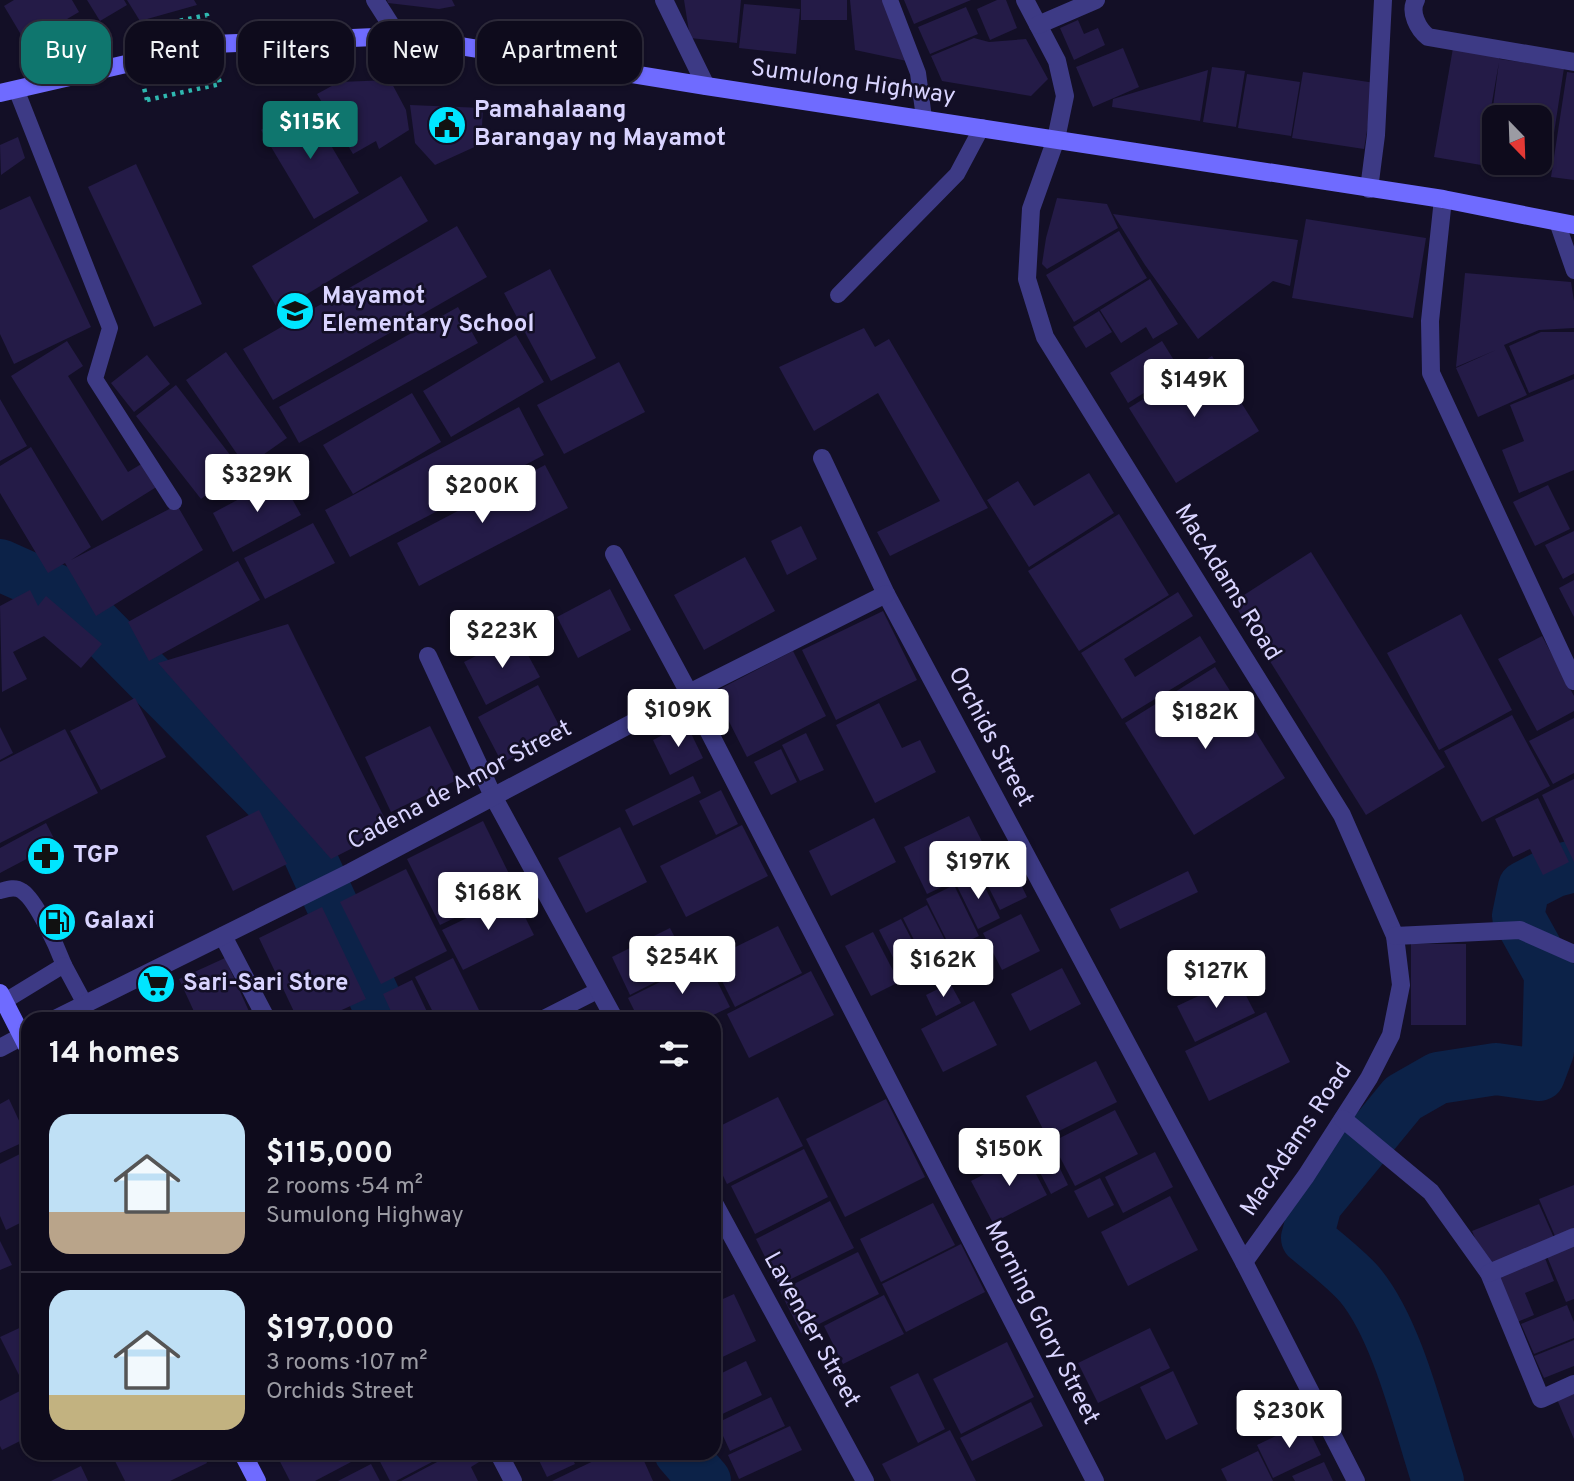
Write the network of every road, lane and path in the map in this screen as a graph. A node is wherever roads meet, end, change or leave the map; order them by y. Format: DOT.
graph roads {
  1 [pos="375,0"];
  2 [pos="664,0"];
  3 [pos="890,0"];
  4 [pos="1025,0"];
  5 [pos="1096,0"];
  6 [pos="1383,0"];
  7 [pos="1416,0"];
  8 [pos="207,15"];
  9 [pos="178,21"];
  10 [pos="388,21"];
  11 [pos="1038,25"];
  12 [pos="368,37"];
  13 [pos="463,47"];
  14 [pos="1574,62"];
  15 [pos="143,84"];
  16 [pos="219,84"];
  17 [pos="706,86"];
  18 [pos="8,91"];
  19 [pos="924,118"];
  20 [pos="982,127"];
  21 [pos="1056,139"];
  22 [pos="1369,189"];
  23 [pos="1443,199"];
  24 [pos="1565,223"];
  25 [pos="1574,271"];
  26 [pos="838,295"];
  27 [pos="822,458"];
  28 [pos="174,502"];
  29 [pos="614,554"];
  30 [pos="886,594"];
  31 [pos="428,656"];
  32 [pos="1574,681"];
  33 [pos="689,693"];
  34 [pos="493,796"];
  35 [pos="0,891"];
  36 [pos="223,936"];
  37 [pos="1395,936"];
  38 [pos="1574,953"];
  39 [pos="64,965"];
  40 [pos="599,990"];
  41 [pos="2,997"];
  42 [pos="85,1004"];
  43 [pos="69,1012"];
  44 [pos="263,1012"];
  45 [pos="556,1012"];
  46 [pos="611,1012"];
  47 [pos="21,1030"];
  48 [pos="21,1041"];
  49 [pos="0,1048"];
  50 [pos="1343,1119"];
  51 [pos="721,1215"];
  52 [pos="1574,1237"];
  53 [pos="1244,1262"];
  54 [pos="1489,1273"];
  55 [pos="1574,1384"];
  56 [pos="246,1460"];
  57 [pos="502,1460"];
  58 [pos="257,1481"];
  59 [pos="513,1481"];
  60 [pos="865,1481"];
  61 [pos="1095,1481"];
  62 [pos="1356,1481"];
  1 -- 10 [label="street"];
  2 -- 17 [label="street"];
  3 -- 19 [label="lane"];
  4 -- 11 [label="street, MacAdams Road"];
  5 -- 11 [label="street"];
  6 -- 22 [label="street"];
  7 -- 14 [label="street"];
  8 -- 9 [label="path, bridge"];
  11 -- 21 [label="street, MacAdams Road"];
  12 -- 18 [label="main road, Sumulong Highway"];
  13 -- 17 [label="main road, Sumulong Highway"];
  15 -- 16 [label="path, bridge"];
  17 -- 19 [label="main road, Sumulong Highway"];
  18 -- 28 [label="lane"];
  19 -- 20 [label="main road, Sumulong Highway"];
  20 -- 21 [label="main road, Sumulong Highway"];
  20 -- 26 [label="lane"];
  21 -- 22 [label="main road, Sumulong Highway"];
  21 -- 37 [label="street, MacAdams Road"];
  22 -- 23 [label="main road, Sumulong Highway"];
  23 -- 24 [label="main road, Sumulong Highway"];
  23 -- 32 [label="street"];
  24 -- 25 [label="lane"];
  27 -- 30 [label="street, Orchids Street"];
  29 -- 33 [label="street, Morning Glory Street"];
  30 -- 33 [label="street, Cadena de Amor Street"];
  30 -- 53 [label="street, Orchids Street"];
  31 -- 34 [label="street"];
  33 -- 34 [label="street, Cadena de Amor Street"];
  33 -- 61 [label="street, Morning Glory Street"];
  34 -- 36 [label="street, Cadena de Amor Street"];
  34 -- 40 [label="street"];
  35 -- 39 [label="lane"];
  36 -- 42 [label="street, Cadena de Amor Street"];
  36 -- 44 [label="street"];
  37 -- 38 [label="street"];
  37 -- 50 [label="street, MacAdams Road"];
  39 -- 41 [label="lane"];
  39 -- 42 [label="lane"];
  40 -- 45 [label="lane"];
  40 -- 46 [label="street"];
  41 -- 47 [label="main road"];
  42 -- 43 [label="street, Cadena de Amor Street"];
  48 -- 49 [label="street"];
  50 -- 53 [label="street, MacAdams Road"];
  50 -- 54 [label="street"];
  51 -- 60 [label="street, Lavender Street"];
  52 -- 54 [label="street"];
  53 -- 62 [label="street, Orchids Street"];
  54 -- 55 [label="street"];
  56 -- 58 [label="main road"];
  57 -- 59 [label="street"];
}
